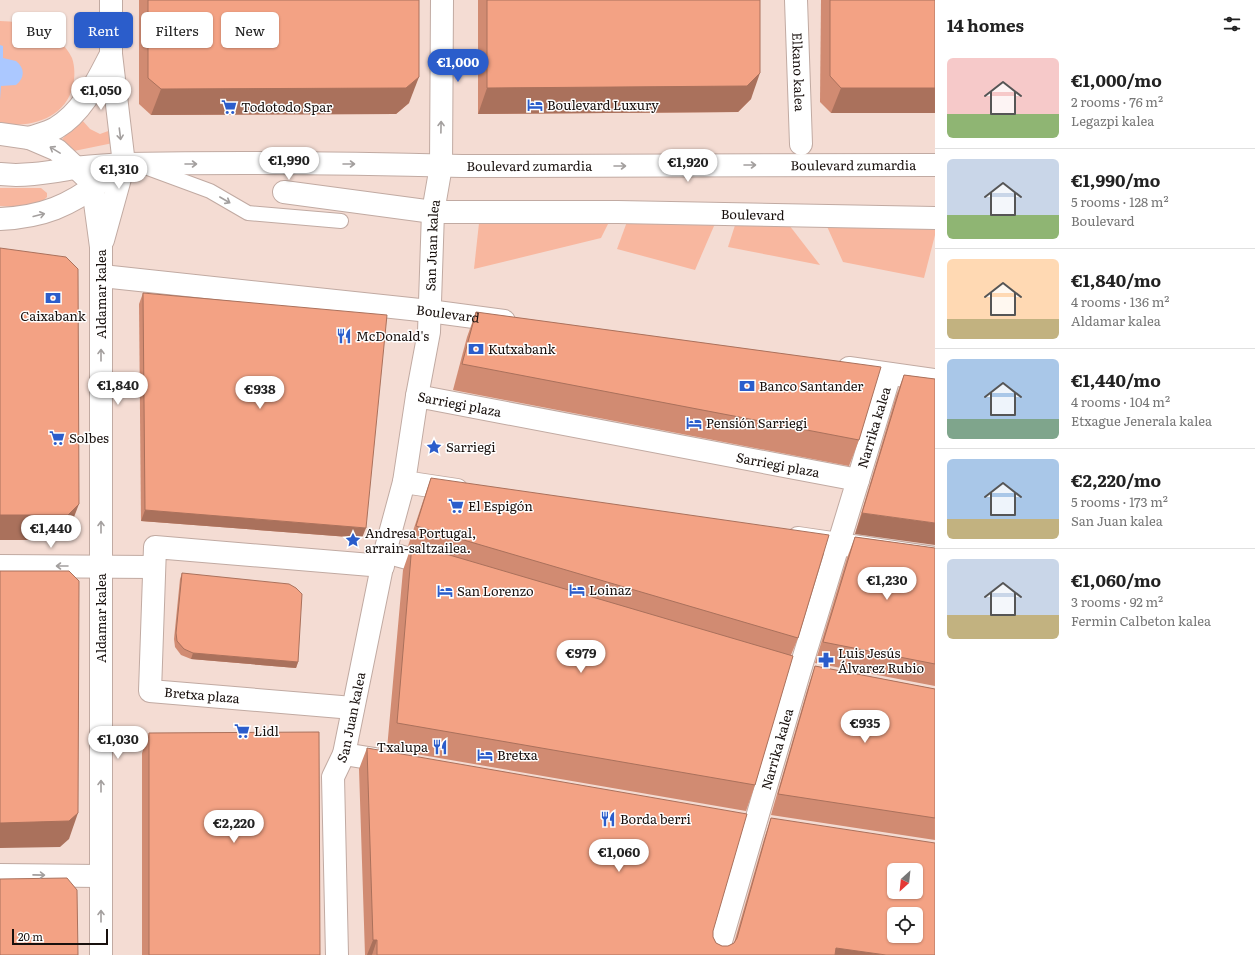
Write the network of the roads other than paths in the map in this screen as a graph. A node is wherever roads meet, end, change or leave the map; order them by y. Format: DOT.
graph roads {
  1 [pos="111,0"];
  2 [pos="442,0"];
  3 [pos="796,0"];
  4 [pos="111,54"];
  5 [pos="0,134"];
  6 [pos="29,138"];
  7 [pos="801,144"];
  8 [pos="131,164"];
  9 [pos="935,165"];
  10 [pos="441,166"];
  11 [pos="77,168"];
  12 [pos="0,174"];
  13 [pos="93,188"];
  14 [pos="284,192"];
  15 [pos="433,212"];
  16 [pos="935,218"];
  17 [pos="0,219"];
  18 [pos="341,221"];
  19 [pos="101,247"];
  20 [pos="102,276"];
  21 [pos="429,311"];
  22 [pos="523,324"];
  23 [pos="827,365"];
  24 [pos="890,374"];
  25 [pos="935,380"];
  26 [pos="417,396"];
  27 [pos="858,480"];
  28 [pos="404,482"];
  29 [pos="475,492"];
  30 [pos="776,535"];
  31 [pos="839,544"];
  32 [pos="935,558"];
  33 [pos="384,559"];
  34 [pos="0,566"];
  35 [pos="101,566"];
  36 [pos="153,567"];
  37 [pos="454,572"];
  38 [pos="791,670"];
  39 [pos="822,677"];
  40 [pos="353,708"];
  41 [pos="344,754"];
  42 [pos="414,766"];
  43 [pos="732,821"];
  44 [pos="763,826"];
  45 [pos="0,875"];
  46 [pos="100,876"];
  47 [pos="101,955"];
  48 [pos="337,955"];
  49 [pos="717,955"];
  1 -- 4 [label="street"];
  10 -- 2 [label="street, San Juan kalea, one-way"];
  3 -- 7 [label="street, Elkano kalea"];
  4 -- 6 [label="street"];
  4 -- 8 [label="street, one-way"];
  5 -- 6 [label="street"];
  11 -- 6 [label="street, Aldamar kalea, one-way"];
  8 -- 10 [label="street, Boulevard zumardia, one-way"];
  8 -- 11 [label="street, Boulevard zumardia"];
  8 -- 13 [label="street"];
  8 -- 18 [label="lane, one-way"];
  8 -- 19 [label="street"];
  10 -- 9 [label="street, Boulevard zumardia, one-way"];
  10 -- 15 [label="street, San Juan kalea"];
  11 -- 12 [label="street, Boulevard zumardia"];
  11 -- 13 [label="street, Aldamar kalea"];
  17 -- 13 [label="street, one-way"];
  13 -- 19 [label="street, Aldamar kalea"];
  14 -- 15 [label="street, Boulevard"];
  15 -- 16 [label="street, Boulevard"];
  15 -- 21 [label="street, San Juan kalea"];
  19 -- 20 [label="street, Aldamar kalea"];
  20 -- 21 [label="street, Boulevard"];
  35 -- 20 [label="street, Aldamar kalea, one-way"];
  21 -- 22 [label="street, Boulevard"];
  21 -- 26 [label="street, San Juan kalea"];
  23 -- 24 [label="street"];
  24 -- 25 [label="street"];
  24 -- 27 [label="street, Narrika kalea"];
  26 -- 27 [label="street, Sarriegi plaza"];
  26 -- 28 [label="street, Sarriegi plaza"];
  27 -- 31 [label="street"];
  28 -- 29 [label="street"];
  28 -- 33 [label="street, San Juan kalea"];
  30 -- 31 [label="street"];
  31 -- 32 [label="street"];
  31 -- 38 [label="street, Narrika kalea"];
  33 -- 36 [label="street, Bretxa plaza"];
  33 -- 37 [label="street"];
  33 -- 40 [label="street, San Juan kalea"];
  35 -- 34 [label="street, one-way"];
  35 -- 36 [label="street"];
  46 -- 35 [label="street, Aldamar kalea, one-way"];
  36 -- 40 [label="street, Bretxa plaza"];
  38 -- 39 [label="street"];
  38 -- 44 [label="street, Narrika kalea"];
  40 -- 41 [label="street, San Juan kalea"];
  41 -- 42 [label="street"];
  41 -- 48 [label="street, San Juan kalea"];
  43 -- 44 [label="street"];
  44 -- 49 [label="street, Narrika kalea"];
  45 -- 46 [label="street, one-way"];
  47 -- 46 [label="street, Aldamar kalea, one-way"];
}
